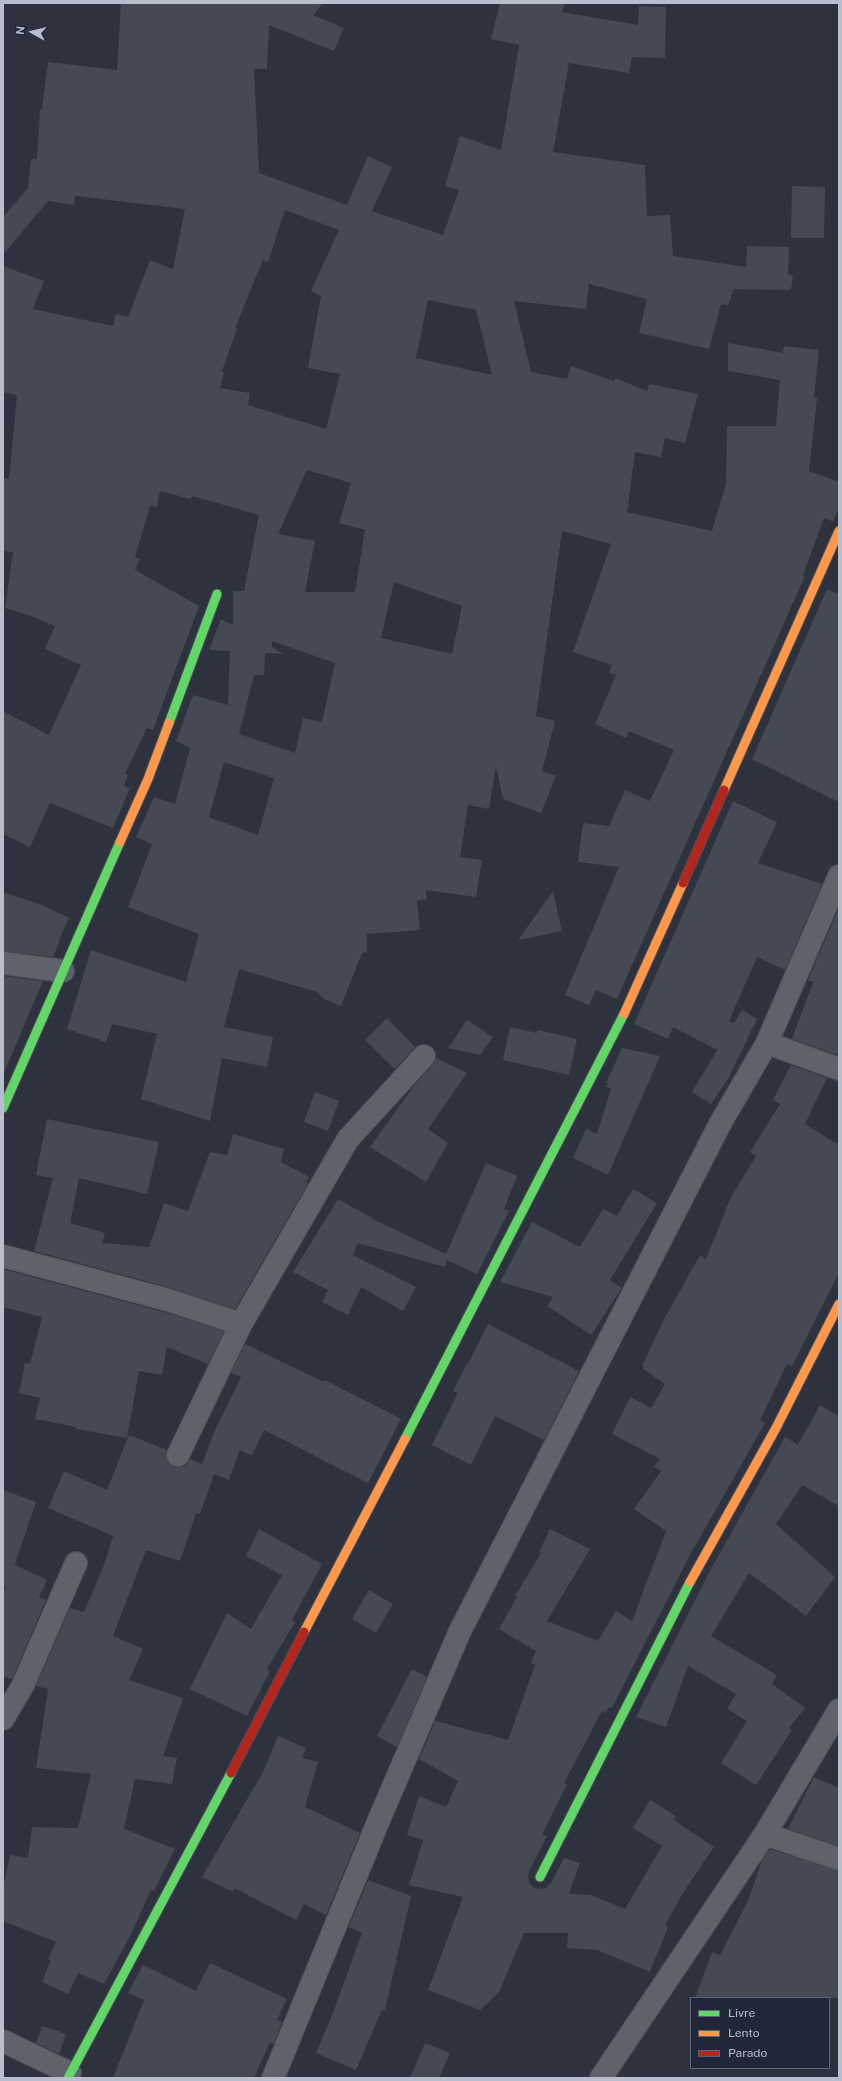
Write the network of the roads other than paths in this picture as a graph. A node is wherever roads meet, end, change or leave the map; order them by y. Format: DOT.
graph roads {
  1 [pos="839,531"];
  2 [pos="217,594"];
  3 [pos="839,876"];
  4 [pos="3,963"];
  5 [pos="63,971"];
  6 [pos="767,1043"];
  7 [pos="424,1056"];
  8 [pos="839,1069"];
  9 [pos="3,1108"];
  10 [pos="3,1256"];
  11 [pos="839,1304"];
  12 [pos="241,1324"];
  13 [pos="178,1456"];
  14 [pos="76,1563"];
  15 [pos="839,1710"];
  16 [pos="3,1719"];
  17 [pos="765,1834"];
  18 [pos="839,1859"];
  19 [pos="540,1877"];
  20 [pos="3,2042"];
  21 [pos="69,2075"];
  22 [pos="273,2078"];
  23 [pos="602,2078"];
  1 -- 21 [label="street"];
  2 -- 5 [label="street"];
  3 -- 6 [label="street"];
  4 -- 5 [label="street"];
  5 -- 9 [label="street"];
  6 -- 8 [label="street"];
  6 -- 22 [label="street"];
  7 -- 12 [label="street"];
  10 -- 12 [label="street"];
  11 -- 19 [label="street"];
  12 -- 13 [label="street"];
  14 -- 16 [label="street"];
  15 -- 17 [label="street"];
  17 -- 18 [label="street"];
  17 -- 23 [label="street"];
  20 -- 21 [label="street"];
}
